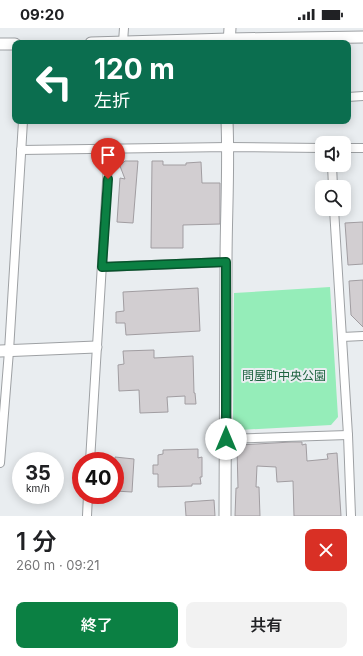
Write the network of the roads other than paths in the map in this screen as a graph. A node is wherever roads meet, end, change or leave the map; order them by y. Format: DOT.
graph roads {
  1 [pos="124,28"];
  2 [pos="230,37"];
  3 [pos="363,37"];
  4 [pos="123,40"];
  5 [pos="166,40"];
  6 [pos="0,44"];
  7 [pos="12,44"];
  8 [pos="363,96"];
  9 [pos="351,97"];
  10 [pos="23,124"];
  11 [pos="227,124"];
  12 [pos="228,147"];
  13 [pos="315,148"];
  14 [pos="351,148"];
  15 [pos="363,148"];
  16 [pos="109,149"];
  17 [pos="21,150"];
  18 [pos="334,216"];
  19 [pos="226,262"];
  20 [pos="102,267"];
  21 [pos="363,336"];
  22 [pos="342,337"];
  23 [pos="96,347"];
  24 [pos="4,351"];
  25 [pos="348,435"];
  26 [pos="226,439"];
  27 [pos="90,452"];
  28 [pos="0,463"];
  29 [pos="88,504"];
  30 [pos="87,516"];
  31 [pos="225,516"];
  32 [pos="351,516"];
  1 -- 4 [label="street"];
  2 -- 3 [label="street"];
  2 -- 5 [label="street"];
  6 -- 7 [label="street"];
  8 -- 9 [label="street"];
  10 -- 17 [label="street"];
  11 -- 12 [label="street"];
  12 -- 13 [label="street"];
  12 -- 16 [label="street"];
  12 -- 19 [label="street"];
  14 -- 15 [label="street"];
  16 -- 17 [label="street"];
  16 -- 20 [label="street"];
  17 -- 24 [label="street"];
  18 -- 22 [label="street"];
  19 -- 20 [label="street"];
  19 -- 26 [label="street"];
  20 -- 23 [label="street"];
  21 -- 22 [label="street"];
  22 -- 25 [label="street"];
  23 -- 24 [label="street"];
  23 -- 27 [label="street"];
  24 -- 28 [label="street"];
  25 -- 26 [label="street"];
  25 -- 32 [label="street"];
  26 -- 31 [label="street"];
  29 -- 30 [label="street"];
}
